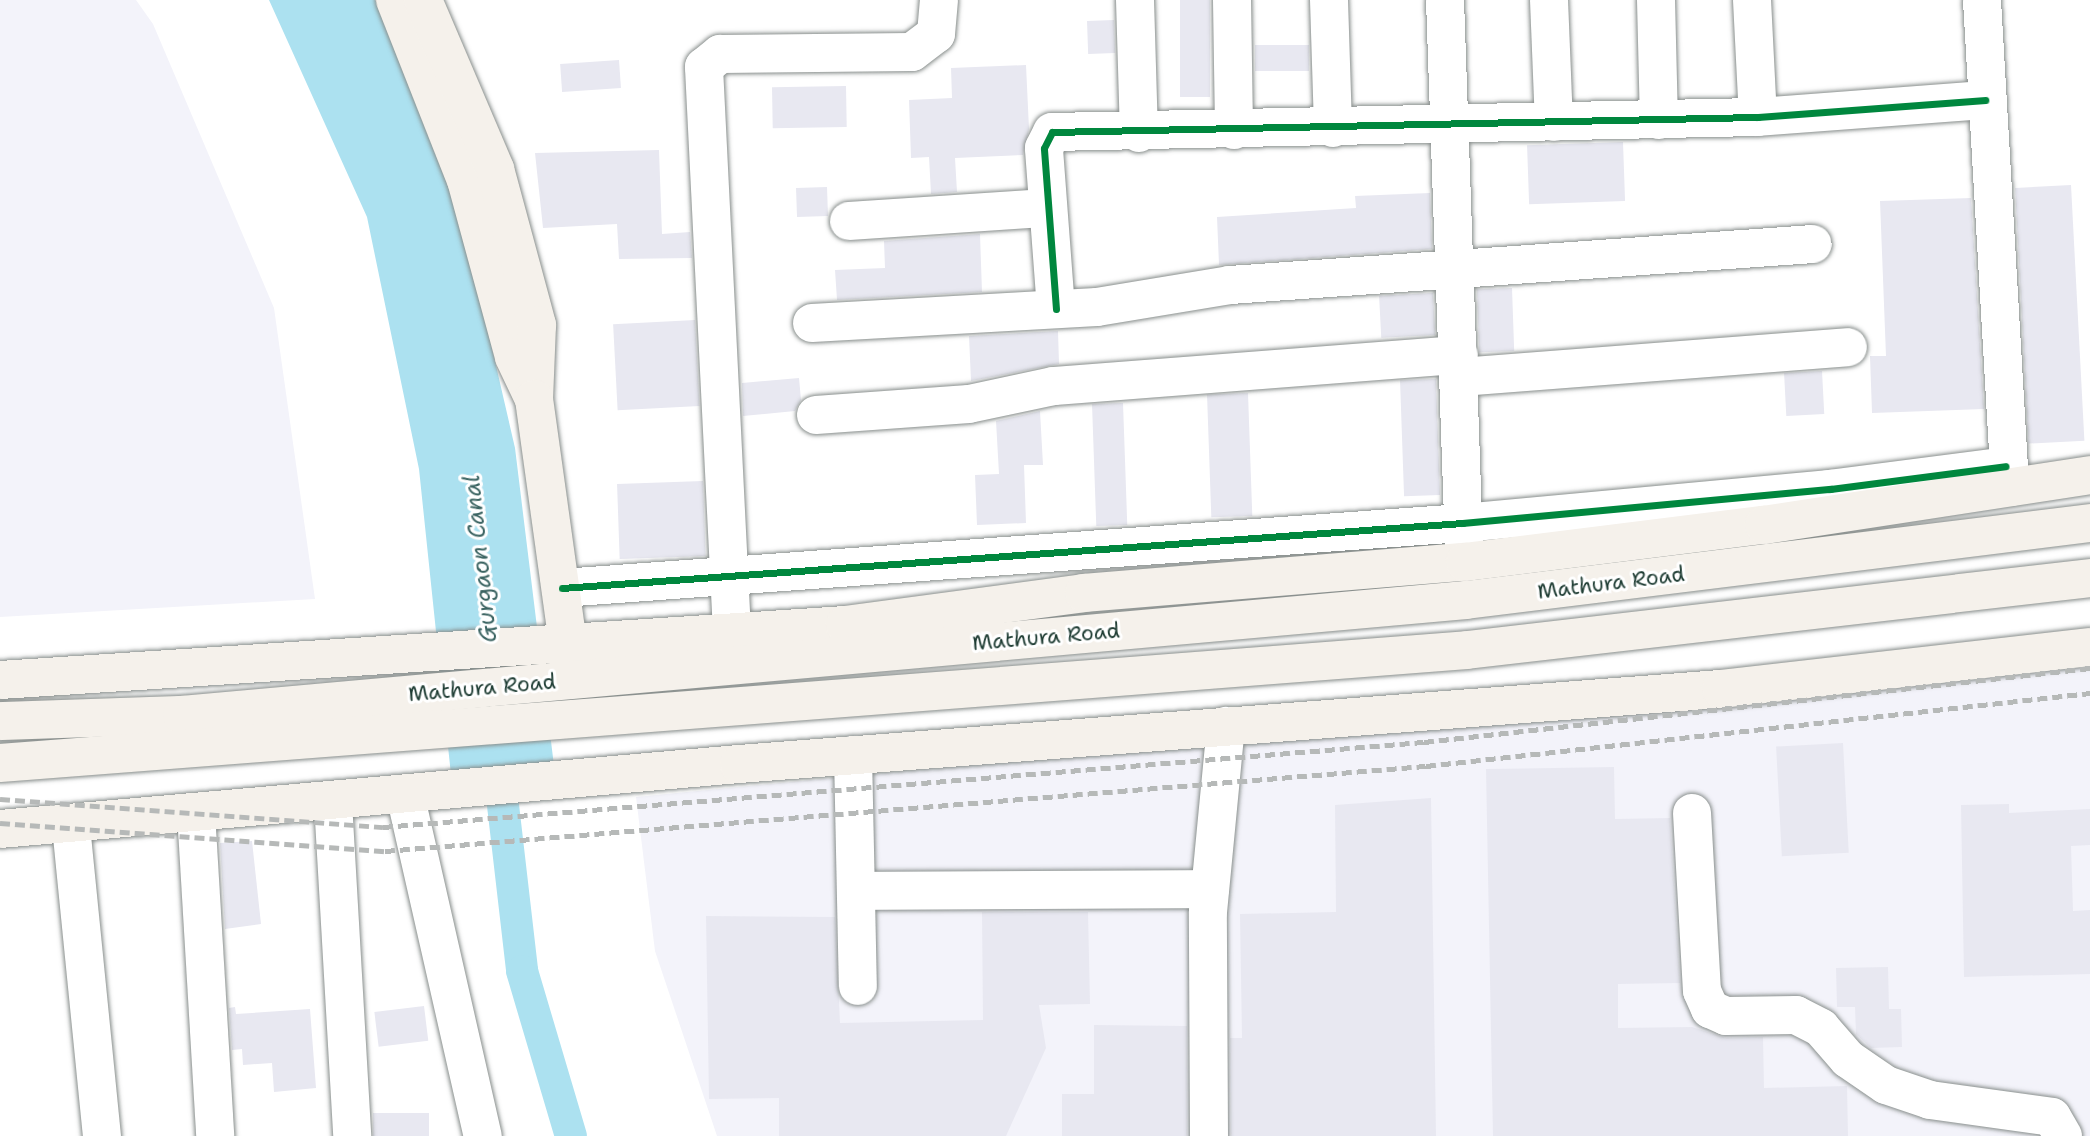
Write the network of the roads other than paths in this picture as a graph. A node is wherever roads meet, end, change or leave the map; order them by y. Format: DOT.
graph roads {
  1 [pos="939,0"];
  2 [pos="1135,0"];
  3 [pos="1232,0"];
  4 [pos="1329,0"];
  5 [pos="1445,0"];
  6 [pos="1549,0"];
  7 [pos="1656,0"];
  8 [pos="1752,0"];
  9 [pos="1982,0"];
  10 [pos="418,1"];
  11 [pos="1985,100"];
  12 [pos="1758,117"];
  13 [pos="1658,120"];
  14 [pos="1554,122"];
  15 [pos="1448,125"];
  16 [pos="1333,128"];
  17 [pos="1234,130"];
  18 [pos="1139,133"];
  19 [pos="1047,208"];
  20 [pos="849,220"];
  21 [pos="1813,244"];
  22 [pos="1454,268"];
  23 [pos="1056,309"];
  24 [pos="812,323"];
  25 [pos="1848,347"];
  26 [pos="1460,366"];
  27 [pos="816,415"];
  28 [pos="2090,475"];
  29 [pos="2008,477"];
  30 [pos="1463,523"];
  31 [pos="2090,523"];
  32 [pos="1465,562"];
  33 [pos="728,578"];
  34 [pos="2090,578"];
  35 [pos="562,588"];
  36 [pos="732,632"];
  37 [pos="555,644"];
  38 [pos="2090,647"];
  39 [pos="0,680"];
  40 [pos="0,721"];
  41 [pos="1226,726"];
  42 [pos="853,755"];
  43 [pos="0,763"];
  44 [pos="405,794"];
  45 [pos="333,802"];
  46 [pos="196,812"];
  47 [pos="1692,813"];
  48 [pos="71,825"];
  49 [pos="0,829"];
  50 [pos="1210,889"];
  51 [pos="856,891"];
  52 [pos="858,986"];
  53 [pos="102,1136"];
  54 [pos="215,1136"];
  55 [pos="352,1136"];
  56 [pos="483,1136"];
  57 [pos="1209,1136"];
  58 [pos="2063,1136"];
  1 -- 33 [label="street"];
  2 -- 18 [label="street"];
  3 -- 17 [label="street"];
  4 -- 16 [label="street"];
  5 -- 15 [label="street"];
  6 -- 14 [label="street"];
  7 -- 13 [label="street"];
  8 -- 12 [label="street"];
  9 -- 11 [label="street"];
  10 -- 35 [label="main road"];
  11 -- 12 [label="street"];
  11 -- 29 [label="street"];
  12 -- 13 [label="street"];
  13 -- 14 [label="street"];
  14 -- 15 [label="street"];
  15 -- 16 [label="street"];
  15 -- 22 [label="street"];
  16 -- 17 [label="street"];
  17 -- 18 [label="street"];
  18 -- 19 [label="street"];
  19 -- 20 [label="street"];
  19 -- 23 [label="street"];
  21 -- 22 [label="street"];
  22 -- 23 [label="street"];
  22 -- 26 [label="street"];
  23 -- 24 [label="street"];
  25 -- 26 [label="street"];
  26 -- 27 [label="street"];
  26 -- 30 [label="street"];
  28 -- 29 [label="main road, Mathura Road"];
  29 -- 30 [label="street"];
  29 -- 32 [label="main road, Mathura Road"];
  30 -- 32 [label="street"];
  30 -- 33 [label="street"];
  31 -- 40 [label="main road, Mathura Road"];
  32 -- 36 [label="main road, Mathura Road"];
  33 -- 35 [label="street"];
  33 -- 36 [label="street"];
  34 -- 43 [label="main road, Mathura Road"];
  35 -- 37 [label="main road"];
  36 -- 37 [label="main road, Mathura Road"];
  37 -- 39 [label="main road, Mathura Road"];
  38 -- 41 [label="main road"];
  41 -- 42 [label="main road"];
  41 -- 50 [label="street"];
  42 -- 44 [label="main road"];
  42 -- 51 [label="street"];
  44 -- 45 [label="main road"];
  44 -- 56 [label="street"];
  45 -- 46 [label="main road"];
  45 -- 55 [label="street"];
  46 -- 48 [label="main road"];
  46 -- 54 [label="street"];
  47 -- 58 [label="street"];
  48 -- 49 [label="main road"];
  48 -- 53 [label="street"];
  50 -- 51 [label="street"];
  50 -- 57 [label="street"];
  51 -- 52 [label="street"];
}
